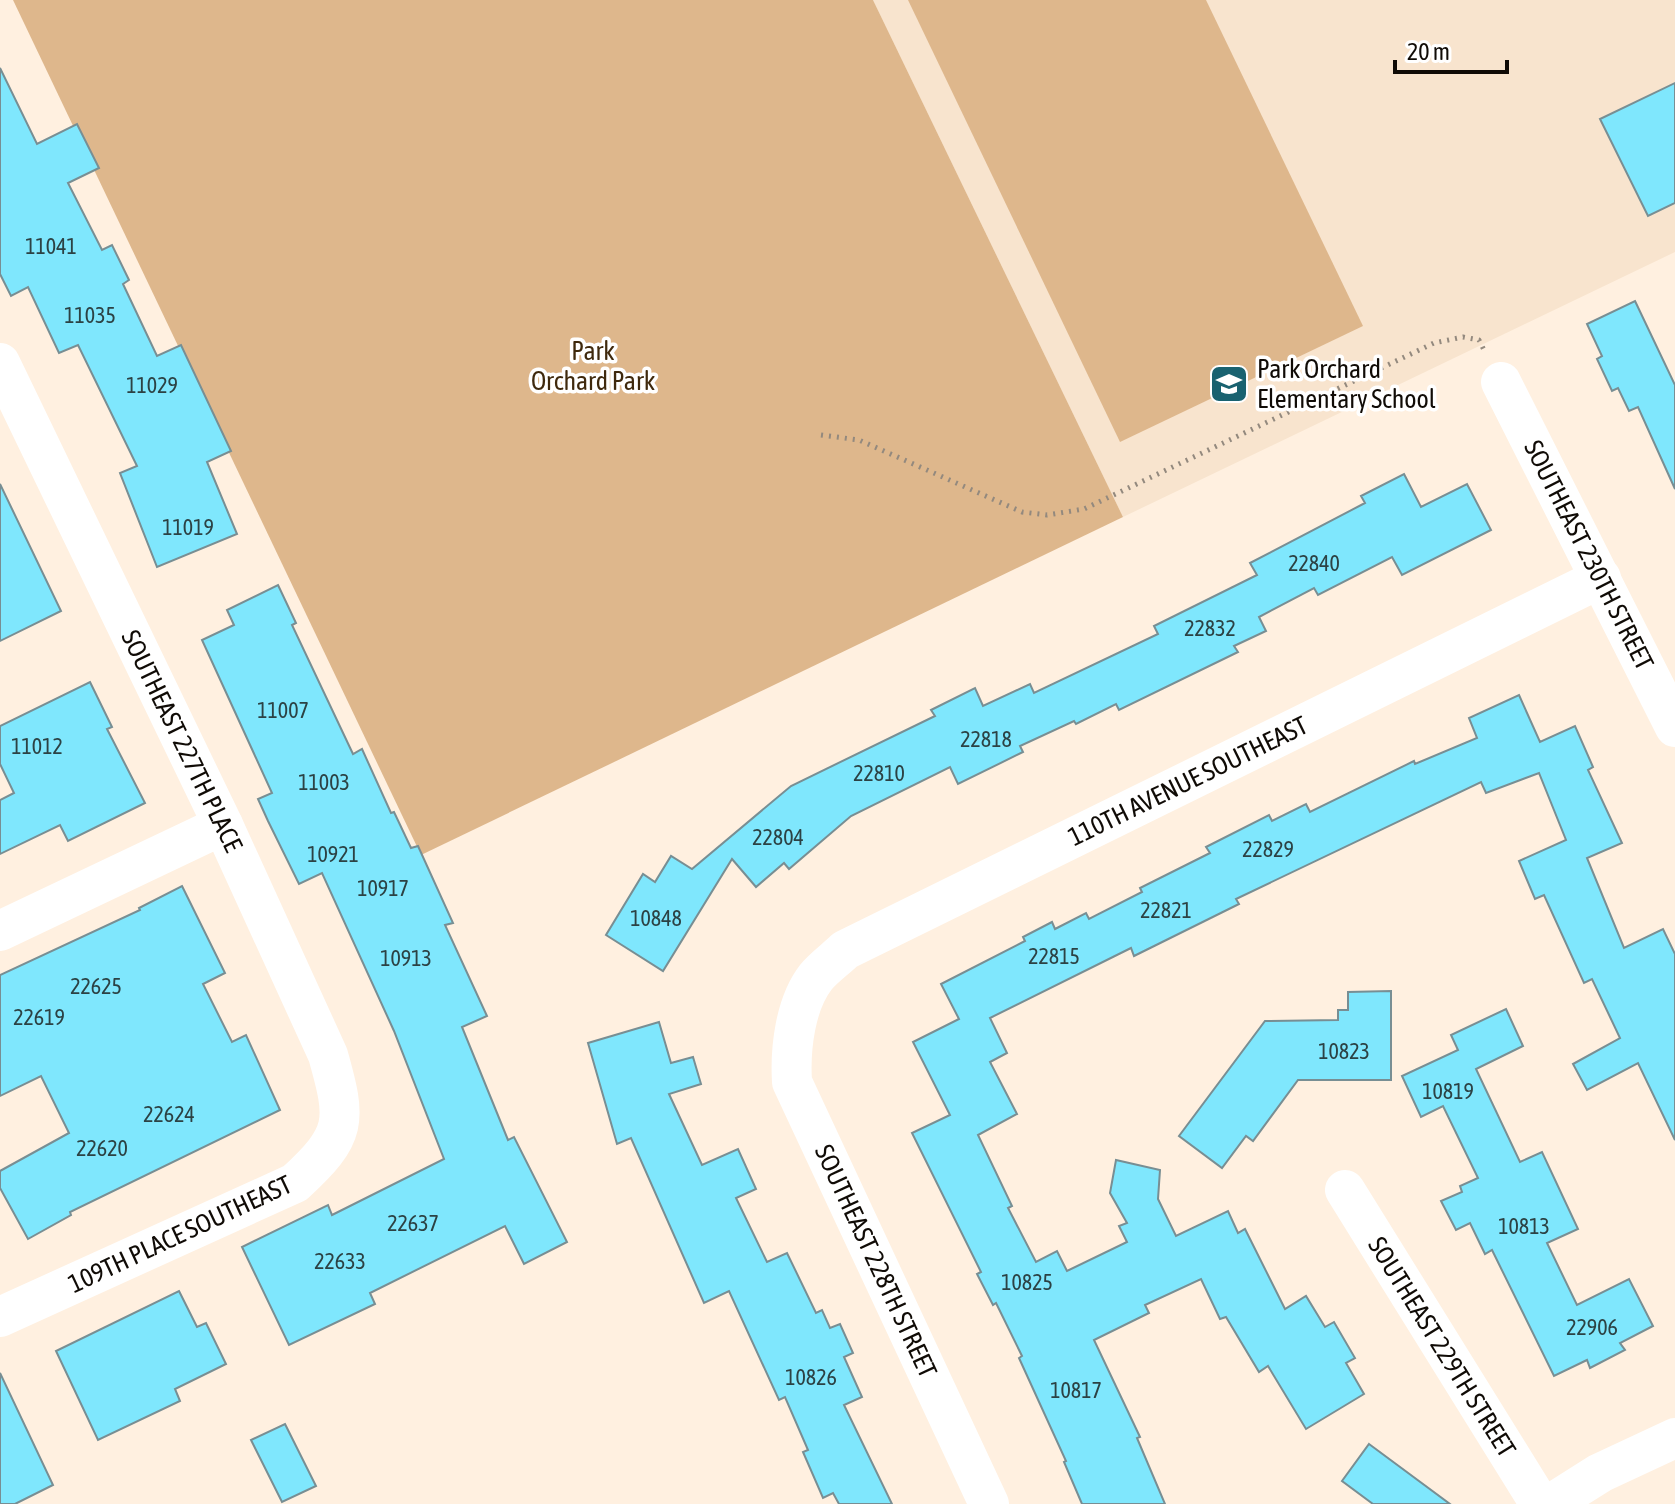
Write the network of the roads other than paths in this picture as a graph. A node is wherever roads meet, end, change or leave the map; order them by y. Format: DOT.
graph roads {
  1 [pos="0,363"];
  2 [pos="1501,382"];
  3 [pos="1601,578"];
  4 [pos="1675,727"];
  5 [pos="223,825"];
  6 [pos="0,931"];
  7 [pos="800,1012"];
  8 [pos="340,1127"];
  9 [pos="1345,1190"];
  10 [pos="0,1317"];
  11 [pos="1675,1438"];
  12 [pos="989,1504"];
  13 [pos="1540,1504"];
  14 [pos="1551,1504"];
  1 -- 5 [label="street, SOUTHEAST 227TH PLACE"];
  2 -- 3 [label="street, SOUTHEAST 230TH STREET"];
  3 -- 4 [label="street, SOUTHEAST 230TH STREET"];
  3 -- 7 [label="street, 110TH AVENUE SOUTHEAST"];
  5 -- 6 [label="street"];
  5 -- 8 [label="street, SOUTHEAST 227TH PLACE"];
  7 -- 12 [label="street, SOUTHEAST 228TH STREET"];
  8 -- 10 [label="street, 109TH PLACE SOUTHEAST"];
  9 -- 13 [label="street, SOUTHEAST 229TH STREET"];
  11 -- 14 [label="street"];
}
